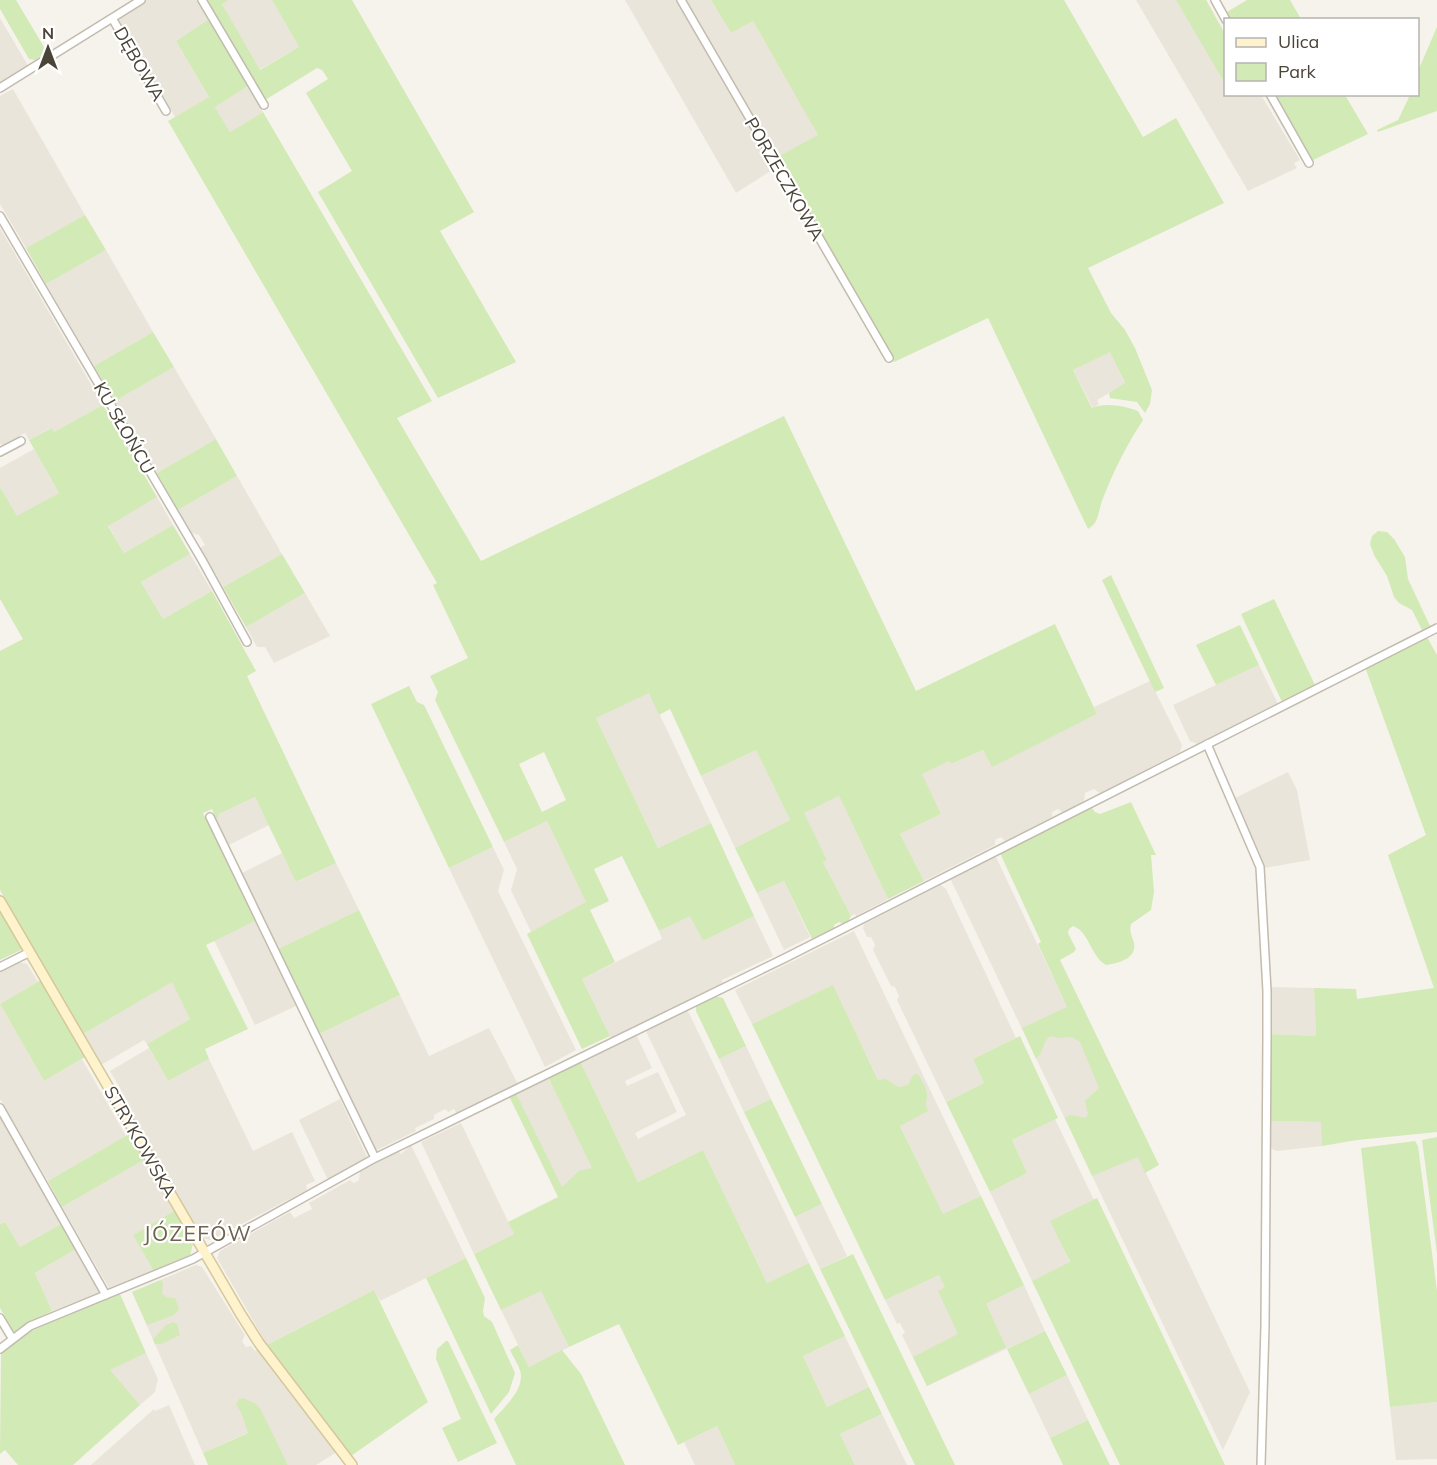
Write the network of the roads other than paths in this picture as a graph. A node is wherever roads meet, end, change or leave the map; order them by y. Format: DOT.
graph roads {
  1 [pos="141,0"];
  2 [pos="202,0"];
  3 [pos="681,0"];
  4 [pos="1215,0"];
  5 [pos="112,18"];
  6 [pos="1225,18"];
  7 [pos="0,88"];
  8 [pos="1271,96"];
  9 [pos="264,105"];
  10 [pos="166,111"];
  11 [pos="1309,163"];
  12 [pos="0,216"];
  13 [pos="889,358"];
  14 [pos="21,441"];
  15 [pos="0,452"];
  16 [pos="1437,628"];
  17 [pos="246,642"];
  18 [pos="1207,744"];
  19 [pos="210,817"];
  20 [pos="0,900"];
  21 [pos="30,952"];
  22 [pos="0,967"];
  23 [pos="0,1108"];
  24 [pos="375,1158"];
  25 [pos="204,1253"];
  26 [pos="106,1295"];
  27 [pos="0,1318"];
  28 [pos="12,1338"];
  29 [pos="0,1349"];
  30 [pos="352,1465"];
  31 [pos="1261,1465"];
  1 -- 5 [label="street"];
  2 -- 9 [label="street"];
  3 -- 13 [label="street, PORZECZKOWA"];
  4 -- 6 [label="street"];
  5 -- 7 [label="street"];
  5 -- 10 [label="street, DĘBOWA"];
  8 -- 11 [label="street"];
  12 -- 17 [label="street, KU SŁOŃCU"];
  14 -- 15 [label="street"];
  16 -- 18 [label="street"];
  18 -- 24 [label="street"];
  18 -- 31 [label="street"];
  19 -- 24 [label="street"];
  20 -- 21 [label="street, STRYKOWSKA"];
  21 -- 22 [label="street"];
  21 -- 25 [label="street, STRYKOWSKA"];
  23 -- 26 [label="street"];
  24 -- 25 [label="street"];
  25 -- 26 [label="street"];
  25 -- 30 [label="street, STRYKOWSKA"];
  26 -- 28 [label="street"];
  27 -- 28 [label="street"];
  28 -- 29 [label="street"];
}
